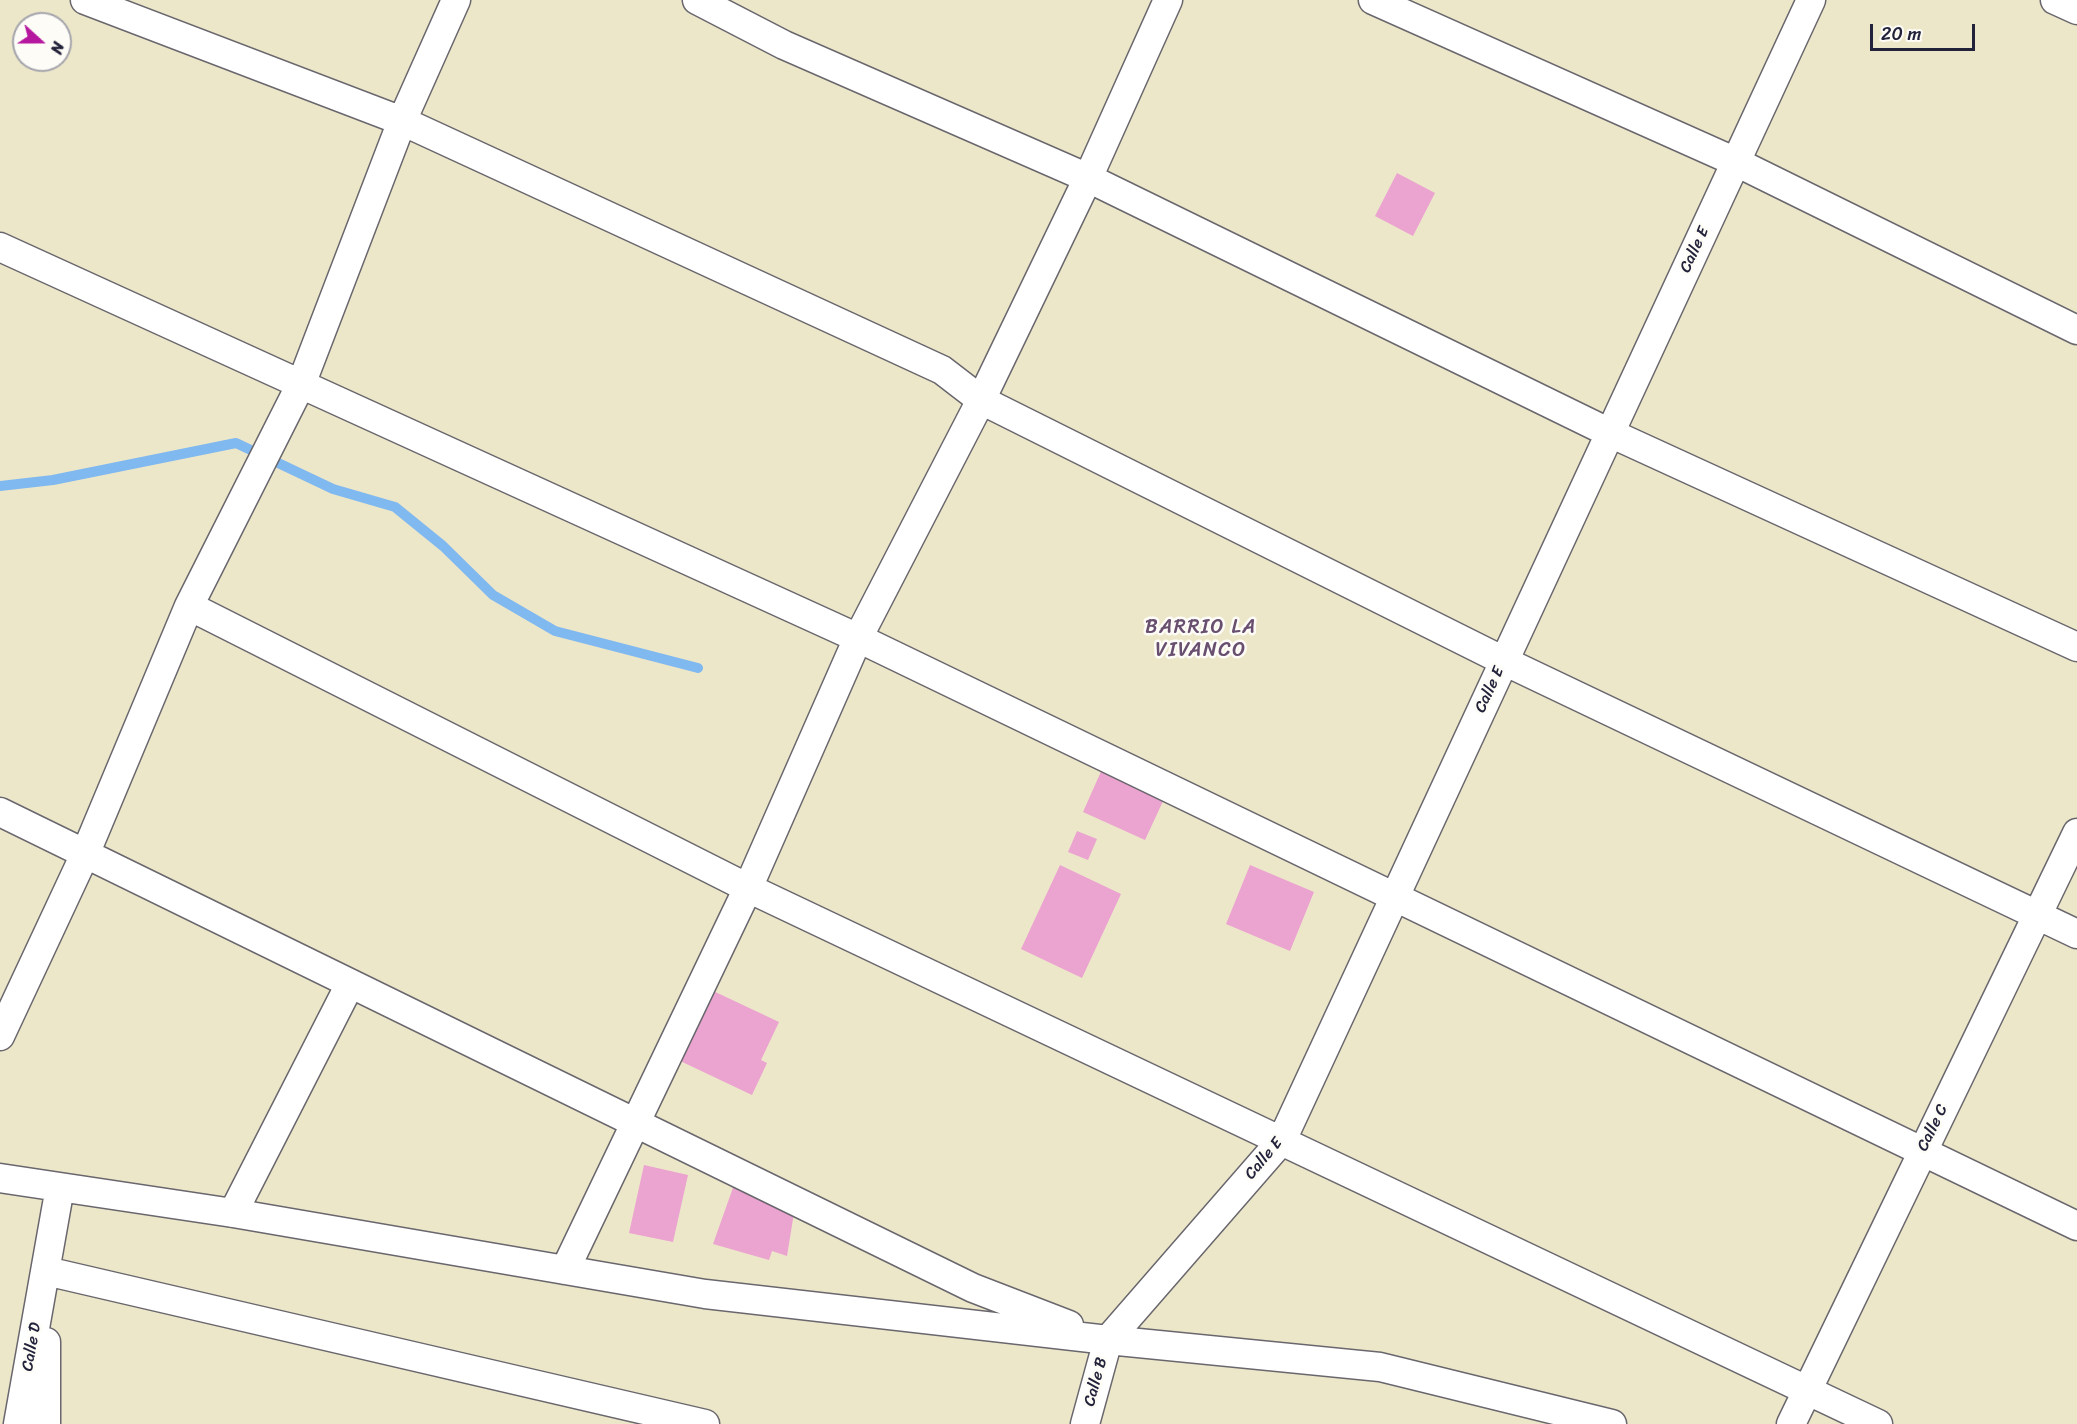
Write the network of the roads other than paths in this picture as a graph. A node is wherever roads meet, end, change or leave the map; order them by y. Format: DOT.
graph roads {
  1 [pos="85,0"];
  2 [pos="456,0"];
  3 [pos="698,0"];
  4 [pos="1168,0"];
  5 [pos="1373,0"];
  6 [pos="1811,0"];
  7 [pos="2055,0"];
  8 [pos="2077,10"];
  9 [pos="402,121"];
  10 [pos="1736,162"];
  11 [pos="1088,178"];
  12 [pos="0,247"];
  13 [pos="2077,330"];
  14 [pos="302,382"];
  15 [pos="981,400"];
  16 [pos="1610,433"];
  17 [pos="189,606"];
  18 [pos="858,638"];
  19 [pos="2077,647"];
  20 [pos="1504,661"];
  21 [pos="0,812"];
  22 [pos="2077,833"];
  23 [pos="86,852"];
  24 [pos="748,888"];
  25 [pos="1394,898"];
  26 [pos="2037,915"];
  27 [pos="2077,934"];
  28 [pos="350,984"];
  29 [pos="0,1036"];
  30 [pos="638,1122"];
  31 [pos="1282,1140"];
  32 [pos="1922,1151"];
  33 [pos="0,1178"];
  34 [pos="60,1187"];
  35 [pos="233,1213"];
  36 [pos="2077,1226"];
  37 [pos="565,1270"];
  38 [pos="46,1271"];
  39 [pos="1107,1340"];
  40 [pos="1806,1390"];
  41 [pos="18,1424"];
  42 [pos="46,1424"];
  43 [pos="705,1424"];
  44 [pos="1085,1424"];
  45 [pos="1612,1424"];
  46 [pos="1791,1424"];
  47 [pos="1878,1424"];
  1 -- 9 [label="street"];
  2 -- 9 [label="street"];
  3 -- 11 [label="street"];
  4 -- 11 [label="street"];
  5 -- 10 [label="street"];
  6 -- 10 [label="street, Calle E"];
  7 -- 8 [label="street"];
  9 -- 14 [label="street"];
  9 -- 15 [label="street"];
  10 -- 13 [label="street"];
  10 -- 16 [label="street, Calle E"];
  11 -- 15 [label="street"];
  11 -- 16 [label="street"];
  12 -- 14 [label="street"];
  14 -- 17 [label="street"];
  14 -- 18 [label="street"];
  15 -- 18 [label="street"];
  15 -- 20 [label="street"];
  16 -- 19 [label="street"];
  16 -- 20 [label="street, Calle E"];
  17 -- 23 [label="street"];
  17 -- 24 [label="street"];
  18 -- 24 [label="street"];
  18 -- 25 [label="street"];
  20 -- 25 [label="street, Calle E"];
  20 -- 26 [label="street"];
  21 -- 23 [label="street"];
  22 -- 26 [label="street, Calle C"];
  23 -- 28 [label="street"];
  23 -- 29 [label="street"];
  24 -- 30 [label="street"];
  24 -- 31 [label="street"];
  25 -- 31 [label="street, Calle E"];
  25 -- 32 [label="street"];
  26 -- 27 [label="street"];
  26 -- 32 [label="street, Calle C"];
  28 -- 30 [label="street"];
  28 -- 35 [label="street"];
  30 -- 37 [label="street"];
  30 -- 39 [label="street"];
  31 -- 39 [label="street, Calle E"];
  31 -- 40 [label="street"];
  32 -- 36 [label="street"];
  32 -- 40 [label="street, Calle C"];
  33 -- 34 [label="street"];
  34 -- 35 [label="street"];
  34 -- 38 [label="street, Calle D"];
  35 -- 37 [label="street"];
  37 -- 39 [label="street"];
  38 -- 41 [label="street, Calle D"];
  38 -- 42 [label="street, Calle D"];
  38 -- 43 [label="street"];
  39 -- 44 [label="street, Calle B"];
  39 -- 45 [label="street"];
  40 -- 46 [label="street, Calle C"];
  40 -- 47 [label="street"];
}
